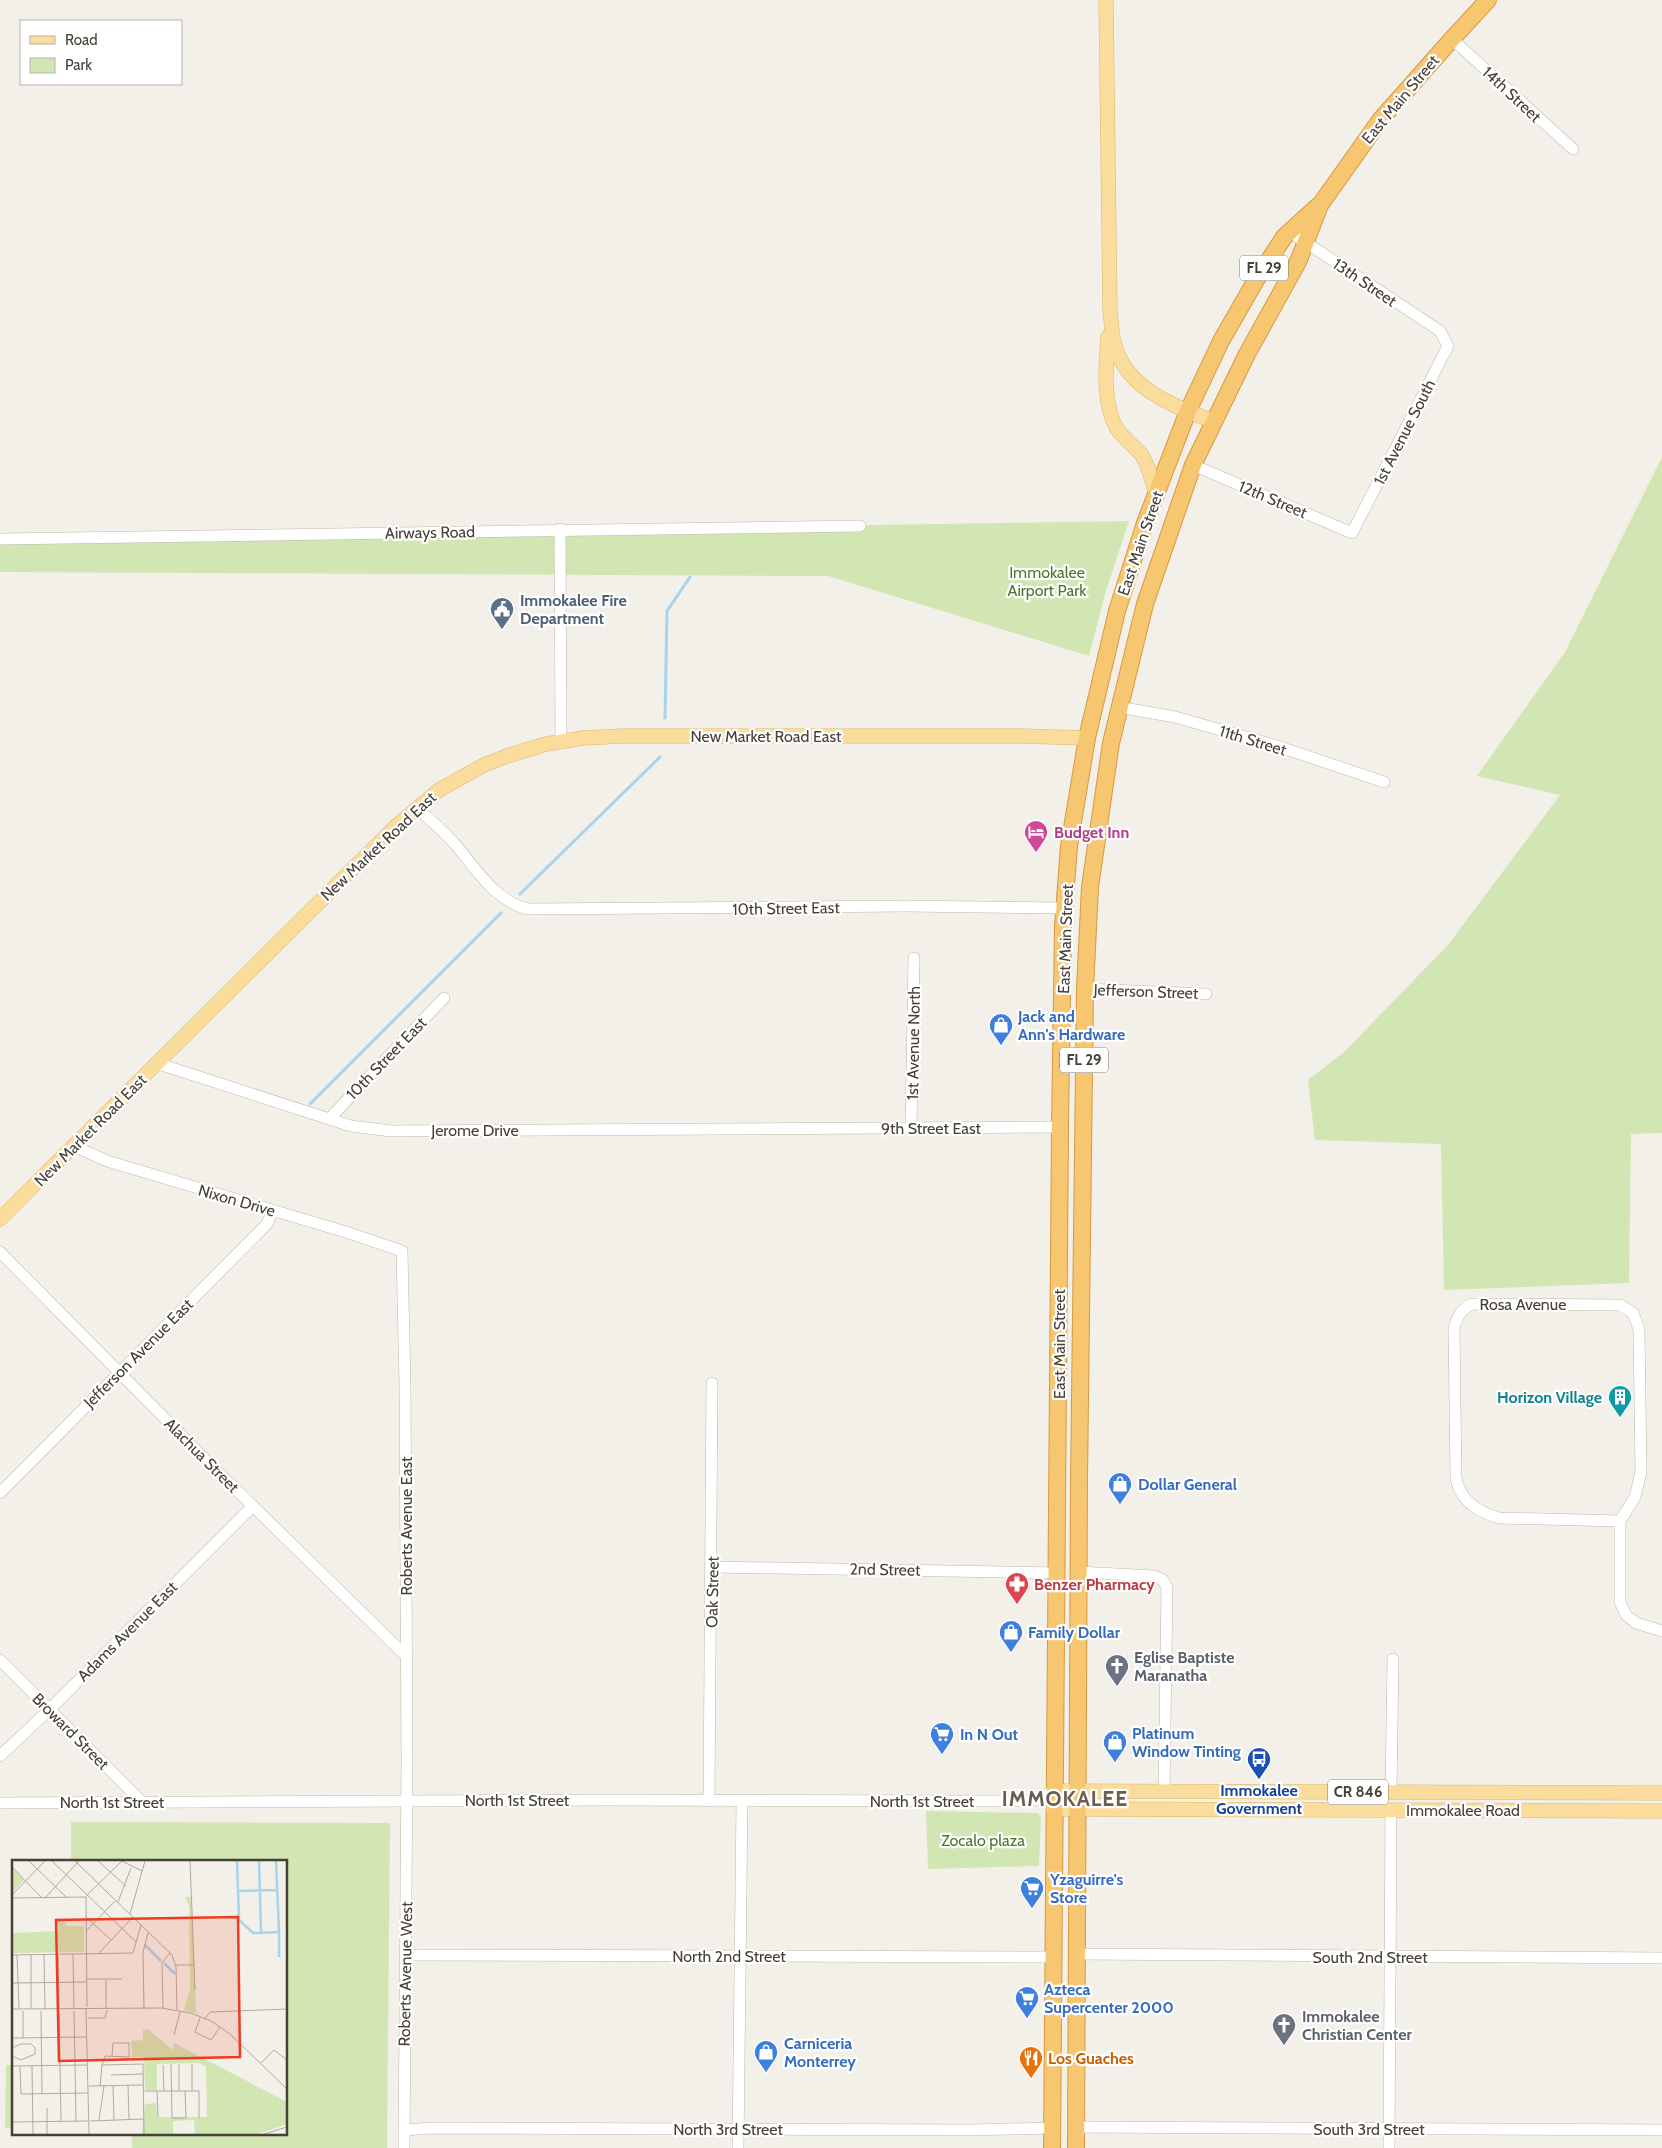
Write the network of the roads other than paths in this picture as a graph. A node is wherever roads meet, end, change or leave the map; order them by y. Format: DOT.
graph roads {
  1 [pos="1106,0"];
  2 [pos="1488,0"];
  3 [pos="1452,38"];
  4 [pos="1573,149"];
  5 [pos="1320,204"];
  6 [pos="1290,232"];
  7 [pos="1306,242"];
  8 [pos="1110,312"];
  9 [pos="1440,331"];
  10 [pos="1188,411"];
  11 [pos="1213,421"];
  12 [pos="1193,465"];
  13 [pos="1156,494"];
  14 [pos="860,526"];
  15 [pos="560,530"];
  16 [pos="1352,533"];
  17 [pos="0,539"];
  18 [pos="1118,707"];
  19 [pos="1087,738"];
  20 [pos="561,741"];
  21 [pos="1111,742"];
  22 [pos="1384,782"];
  23 [pos="417,808"];
  24 [pos="1064,908"];
  25 [pos="914,958"];
  26 [pos="1085,989"];
  27 [pos="1206,994"];
  28 [pos="444,998"];
  29 [pos="156,1063"];
  30 [pos="329,1119"];
  31 [pos="1060,1127"];
  32 [pos="912,1128"];
  33 [pos="1083,1128"];
  34 [pos="803,1129"];
  35 [pos="74,1146"];
  36 [pos="273,1211"];
  37 [pos="0,1219"];
  38 [pos="402,1251"];
  39 [pos="0,1252"];
  40 [pos="119,1373"];
  41 [pos="712,1383"];
  42 [pos="0,1493"];
  43 [pos="253,1506"];
  44 [pos="1620,1521"];
  45 [pos="712,1567"];
  46 [pos="1079,1572"];
  47 [pos="1057,1573"];
  48 [pos="1662,1631"];
  49 [pos="406,1656"];
  50 [pos="1393,1659"];
  51 [pos="0,1660"];
  52 [pos="49,1710"];
  53 [pos="0,1756"];
  54 [pos="1054,1791"];
  55 [pos="1078,1791"];
  56 [pos="1164,1792"];
  57 [pos="1233,1792"];
  58 [pos="1391,1793"];
  59 [pos="1662,1793"];
  60 [pos="1034,1800"];
  61 [pos="407,1801"];
  62 [pos="709,1801"];
  63 [pos="0,1802"];
  64 [pos="142,1802"];
  65 [pos="742,1802"];
  66 [pos="1053,1809"];
  67 [pos="1078,1810"];
  68 [pos="1232,1810"];
  69 [pos="1391,1810"];
  70 [pos="1662,1810"];
  71 [pos="1077,1954"];
  72 [pos="405,1955"];
  73 [pos="741,1955"];
  74 [pos="1054,1957"];
  75 [pos="1391,1957"];
  76 [pos="1662,1958"];
  77 [pos="1076,2127"];
  78 [pos="1052,2128"];
  79 [pos="738,2129"];
  80 [pos="1389,2129"];
  81 [pos="404,2130"];
  82 [pos="1662,2130"];
  83 [pos="404,2148"];
  84 [pos="738,2148"];
  85 [pos="1052,2148"];
  86 [pos="1076,2148"];
  87 [pos="1389,2148"];
  1 -- 8 [label="main road"];
  2 -- 3 [label="highway, East Main Street / FL 29"];
  3 -- 4 [label="street, 14th Street"];
  3 -- 5 [label="highway, East Main Street / FL 29"];
  5 -- 6 [label="highway, East Main Street / FL 29"];
  5 -- 7 [label="highway, East Main Street / FL 29"];
  6 -- 7 [label="street, 13th Street"];
  6 -- 10 [label="highway, East Main Street / FL 29"];
  7 -- 9 [label="street, 13th Street"];
  7 -- 11 [label="highway, East Main Street / FL 29"];
  8 -- 10 [label="main road"];
  8 -- 13 [label="main road"];
  9 -- 16 [label="street, 1st Avenue South"];
  10 -- 11 [label="main road"];
  10 -- 13 [label="highway, East Main Street / FL 29"];
  11 -- 12 [label="highway, East Main Street / FL 29"];
  12 -- 16 [label="street, 12th Street"];
  12 -- 18 [label="highway, East Main Street / FL 29"];
  13 -- 19 [label="highway, East Main Street / FL 29"];
  14 -- 15 [label="street, Airways Road"];
  15 -- 17 [label="street, Airways Road"];
  15 -- 20 [label="street"];
  18 -- 21 [label="highway, East Main Street / FL 29"];
  18 -- 22 [label="street, 11th Street"];
  19 -- 20 [label="main road, New Market Road East"];
  19 -- 21 [label="highway"];
  19 -- 24 [label="highway, East Main Street / FL 29"];
  20 -- 23 [label="main road, New Market Road East"];
  21 -- 26 [label="highway, East Main Street / FL 29"];
  23 -- 24 [label="street, 10th Street East"];
  23 -- 29 [label="main road, New Market Road East"];
  24 -- 31 [label="highway, East Main Street / FL 29"];
  25 -- 32 [label="street, 1st Avenue North"];
  26 -- 27 [label="street, Jefferson Street"];
  26 -- 33 [label="highway, East Main Street / FL 29"];
  28 -- 30 [label="street, 10th Street East"];
  29 -- 30 [label="street, Jerome Drive"];
  29 -- 35 [label="main road, New Market Road East"];
  30 -- 34 [label="street, Jerome Drive"];
  31 -- 32 [label="street, 9th Street East"];
  31 -- 33 [label="highway"];
  31 -- 47 [label="highway, East Main Street / FL 29"];
  32 -- 34 [label="street, 9th Street East"];
  33 -- 46 [label="highway, East Main Street / FL 29"];
  35 -- 36 [label="street, Nixon Drive"];
  35 -- 37 [label="main road, New Market Road East"];
  36 -- 38 [label="street, Nixon Drive"];
  36 -- 40 [label="street, Jefferson Avenue East"];
  38 -- 49 [label="street, Roberts Avenue East"];
  39 -- 40 [label="street, Alachua Street"];
  40 -- 42 [label="street, Jefferson Avenue East"];
  40 -- 43 [label="street, Alachua Street"];
  41 -- 45 [label="street, Oak Street"];
  43 -- 49 [label="street, Alachua Street"];
  43 -- 52 [label="street, Adams Avenue East"];
  44 -- 44 [label="street, Rosa Avenue"];
  44 -- 48 [label="street"];
  45 -- 47 [label="street, 2nd Street"];
  45 -- 62 [label="street, Oak Street"];
  46 -- 47 [label="highway"];
  46 -- 55 [label="highway, East Main Street / FL 29"];
  46 -- 56 [label="street"];
  47 -- 54 [label="highway, East Main Street / FL 29"];
  49 -- 61 [label="street, Roberts Avenue East"];
  50 -- 58 [label="street"];
  51 -- 52 [label="street, Broward Street"];
  52 -- 53 [label="street, Adams Avenue East"];
  52 -- 64 [label="street, Broward Street"];
  54 -- 55 [label="main road, Immokalee Road / CR 846"];
  54 -- 60 [label="street, North 1st Street"];
  54 -- 66 [label="highway, FL 29"];
  55 -- 56 [label="main road, Immokalee Road / CR 846"];
  55 -- 67 [label="highway, FL 29"];
  56 -- 57 [label="main road, Immokalee Road / CR 846"];
  57 -- 58 [label="main road, Immokalee Road / CR 846"];
  57 -- 68 [label="main road"];
  58 -- 59 [label="main road, Immokalee Road / CR 846"];
  58 -- 69 [label="main road"];
  60 -- 65 [label="street, North 1st Street"];
  60 -- 66 [label="street, North 1st Street"];
  61 -- 62 [label="street, North 1st Street"];
  61 -- 64 [label="street, North 1st Street"];
  61 -- 72 [label="street, Roberts Avenue West"];
  62 -- 65 [label="street, North 1st Street"];
  63 -- 64 [label="street, North 1st Street"];
  65 -- 73 [label="street"];
  66 -- 67 [label="main road, Immokalee Road / CR 846"];
  66 -- 74 [label="highway, FL 29"];
  67 -- 68 [label="main road, Immokalee Road / CR 846"];
  67 -- 71 [label="highway, FL 29"];
  68 -- 69 [label="main road, Immokalee Road / CR 846"];
  69 -- 70 [label="main road, Immokalee Road / CR 846"];
  69 -- 75 [label="street"];
  71 -- 75 [label="street, South 2nd Street"];
  71 -- 77 [label="highway, FL 29"];
  72 -- 73 [label="street, North 2nd Street"];
  72 -- 81 [label="street, Roberts Avenue West"];
  73 -- 74 [label="street, North 2nd Street"];
  73 -- 79 [label="street"];
  74 -- 78 [label="highway, FL 29"];
  75 -- 76 [label="street, South 2nd Street"];
  75 -- 80 [label="street"];
  77 -- 78 [label="highway"];
  77 -- 80 [label="street, South 3rd Street"];
  77 -- 86 [label="highway, FL 29"];
  78 -- 79 [label="street, North 3rd Street"];
  78 -- 85 [label="highway, FL 29"];
  79 -- 81 [label="street, North 3rd Street"];
  79 -- 84 [label="street"];
  80 -- 82 [label="street, South 3rd Street"];
  80 -- 87 [label="street"];
  81 -- 83 [label="street, Roberts Avenue West"];
}
